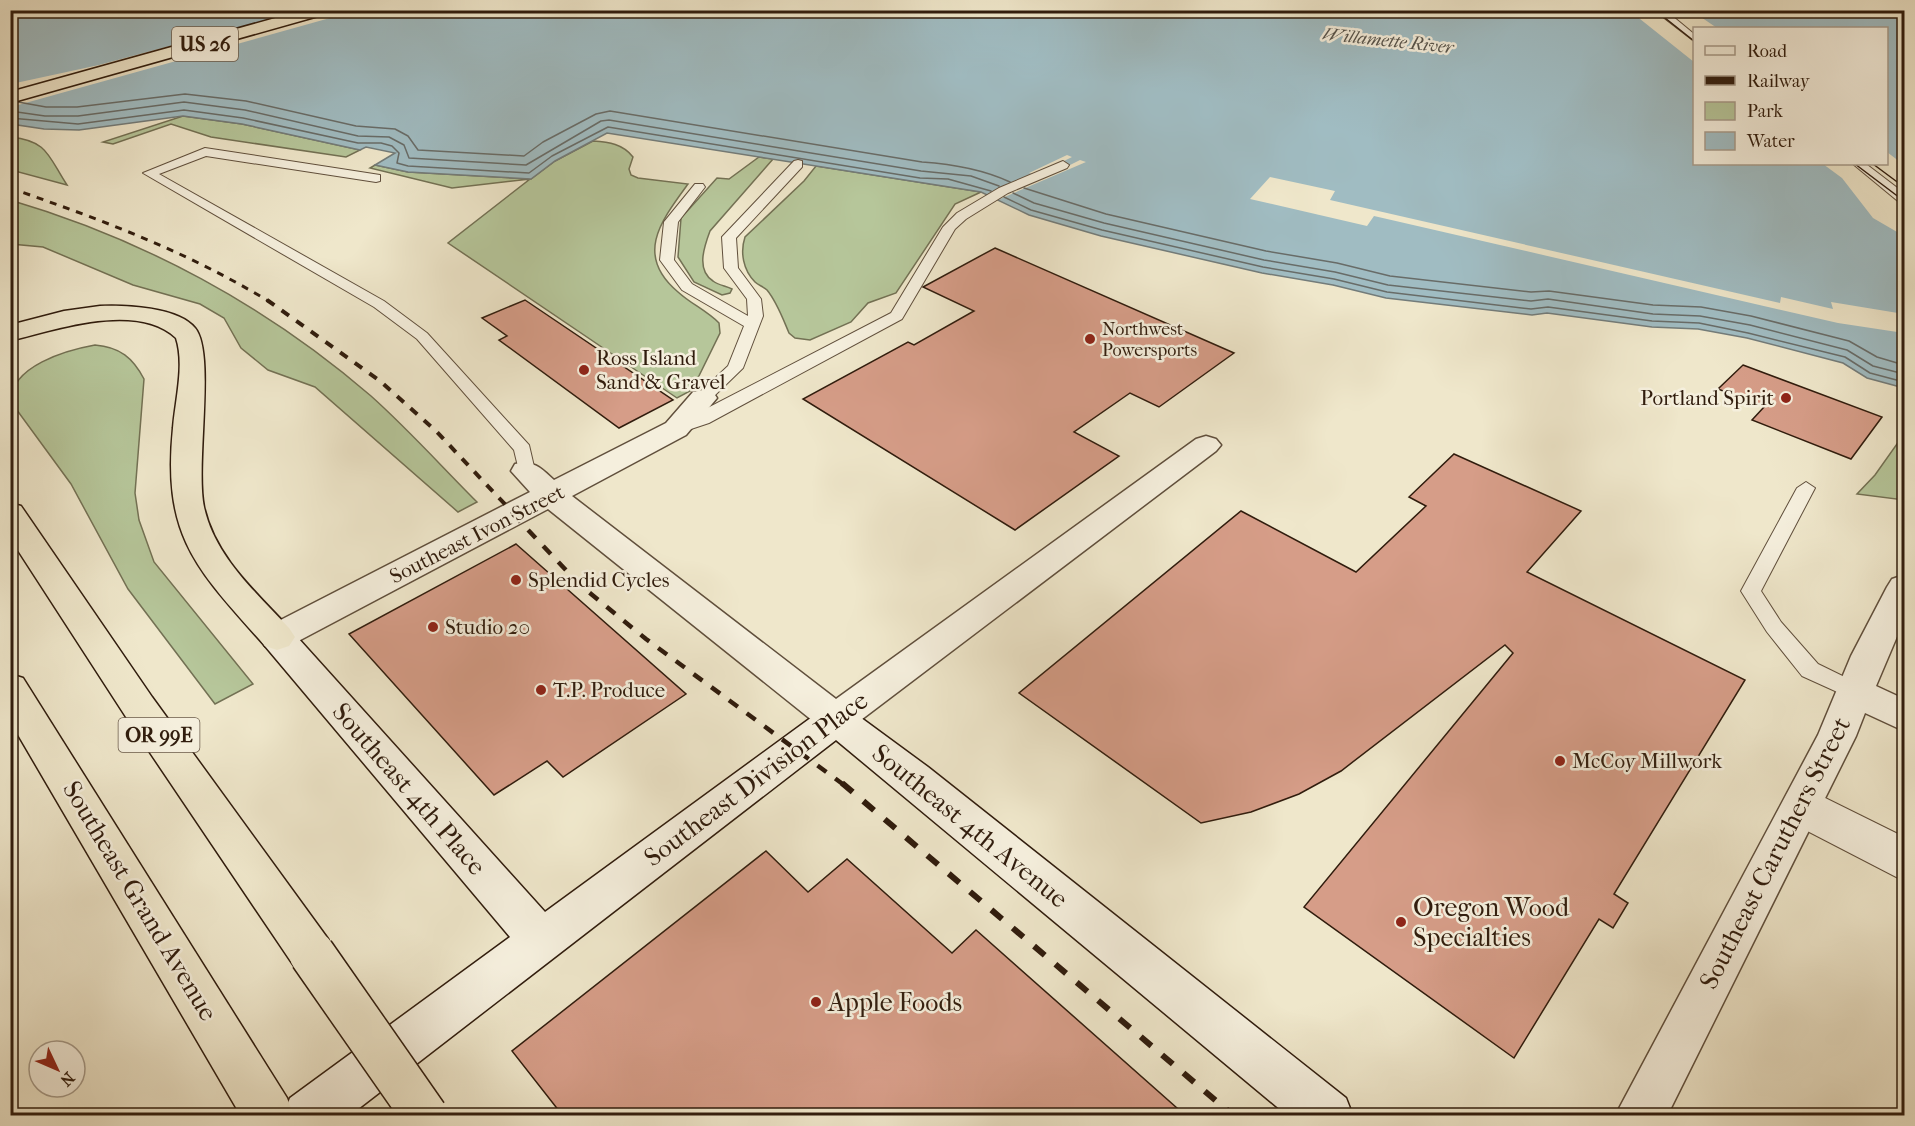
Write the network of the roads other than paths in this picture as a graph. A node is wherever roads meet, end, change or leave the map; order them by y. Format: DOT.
graph roads {
  1 [pos="323,10"];
  2 [pos="1658,10"];
  3 [pos="1665,10"];
  4 [pos="1693,31"];
  5 [pos="1693,36"];
  6 [pos="86,77"];
  7 [pos="10,87"];
  8 [pos="10,98"];
  9 [pos="798,164"];
  10 [pos="1063,165"];
  11 [pos="1860,165"];
  12 [pos="1870,165"];
  13 [pos="376,178"];
  14 [pos="699,186"];
  15 [pos="1905,191"];
  16 [pos="1905,198"];
  17 [pos="149,316"];
  18 [pos="752,324"];
  19 [pos="10,333"];
  20 [pos="10,357"];
  21 [pos="703,398"];
  22 [pos="676,429"];
  23 [pos="1206,445"];
  24 [pos="526,471"];
  25 [pos="1806,488"];
  26 [pos="551,495"];
  27 [pos="10,513"];
  28 [pos="1905,587"];
  29 [pos="277,637"];
  30 [pos="10,688"];
  31 [pos="1855,692"];
  32 [pos="1905,716"];
  33 [pos="836,719"];
  34 [pos="1801,806"];
  35 [pos="1905,849"];
  36 [pos="1905,870"];
  37 [pos="542,941"];
  38 [pos="269,1116"];
  39 [pos="309,1116"];
  40 [pos="425,1116"];
  41 [pos="1328,1116"];
  42 [pos="1640,1116"];
  1 -- 6 [label="highway, US 26"];
  2 -- 5 [label="lane"];
  3 -- 4 [label="lane"];
  6 -- 7 [label="highway"];
  6 -- 8 [label="highway, US 26"];
  9 -- 18 [label="lane"];
  10 -- 22 [label="lane"];
  11 -- 16 [label="lane"];
  12 -- 15 [label="lane"];
  13 -- 24 [label="lane"];
  14 -- 18 [label="lane"];
  17 -- 19 [label="highway"];
  17 -- 20 [label="highway"];
  17 -- 29 [label="highway"];
  18 -- 21 [label="lane"];
  21 -- 22 [label="street"];
  22 -- 26 [label="street, Southeast Ivon Street"];
  23 -- 33 [label="street, Southeast Division Place"];
  24 -- 26 [label="street, Southeast 4th Avenue"];
  25 -- 31 [label="lane"];
  26 -- 29 [label="street, Southeast Ivon Street"];
  26 -- 33 [label="street, Southeast 4th Avenue"];
  27 -- 40 [label="highway, OR 99E, bridge"];
  28 -- 31 [label="street, Southeast Caruthers Street"];
  29 -- 37 [label="street, Southeast 4th Place"];
  30 -- 38 [label="highway, Southeast Grand Avenue"];
  31 -- 32 [label="street"];
  31 -- 34 [label="street, Southeast Caruthers Street"];
  33 -- 37 [label="street, Southeast Division Place"];
  33 -- 41 [label="street, Southeast 4th Avenue"];
  34 -- 35 [label="lane"];
  34 -- 36 [label="lane"];
  34 -- 42 [label="street, Southeast Caruthers Street"];
  37 -- 39 [label="street, Southeast Division Place"];
}
